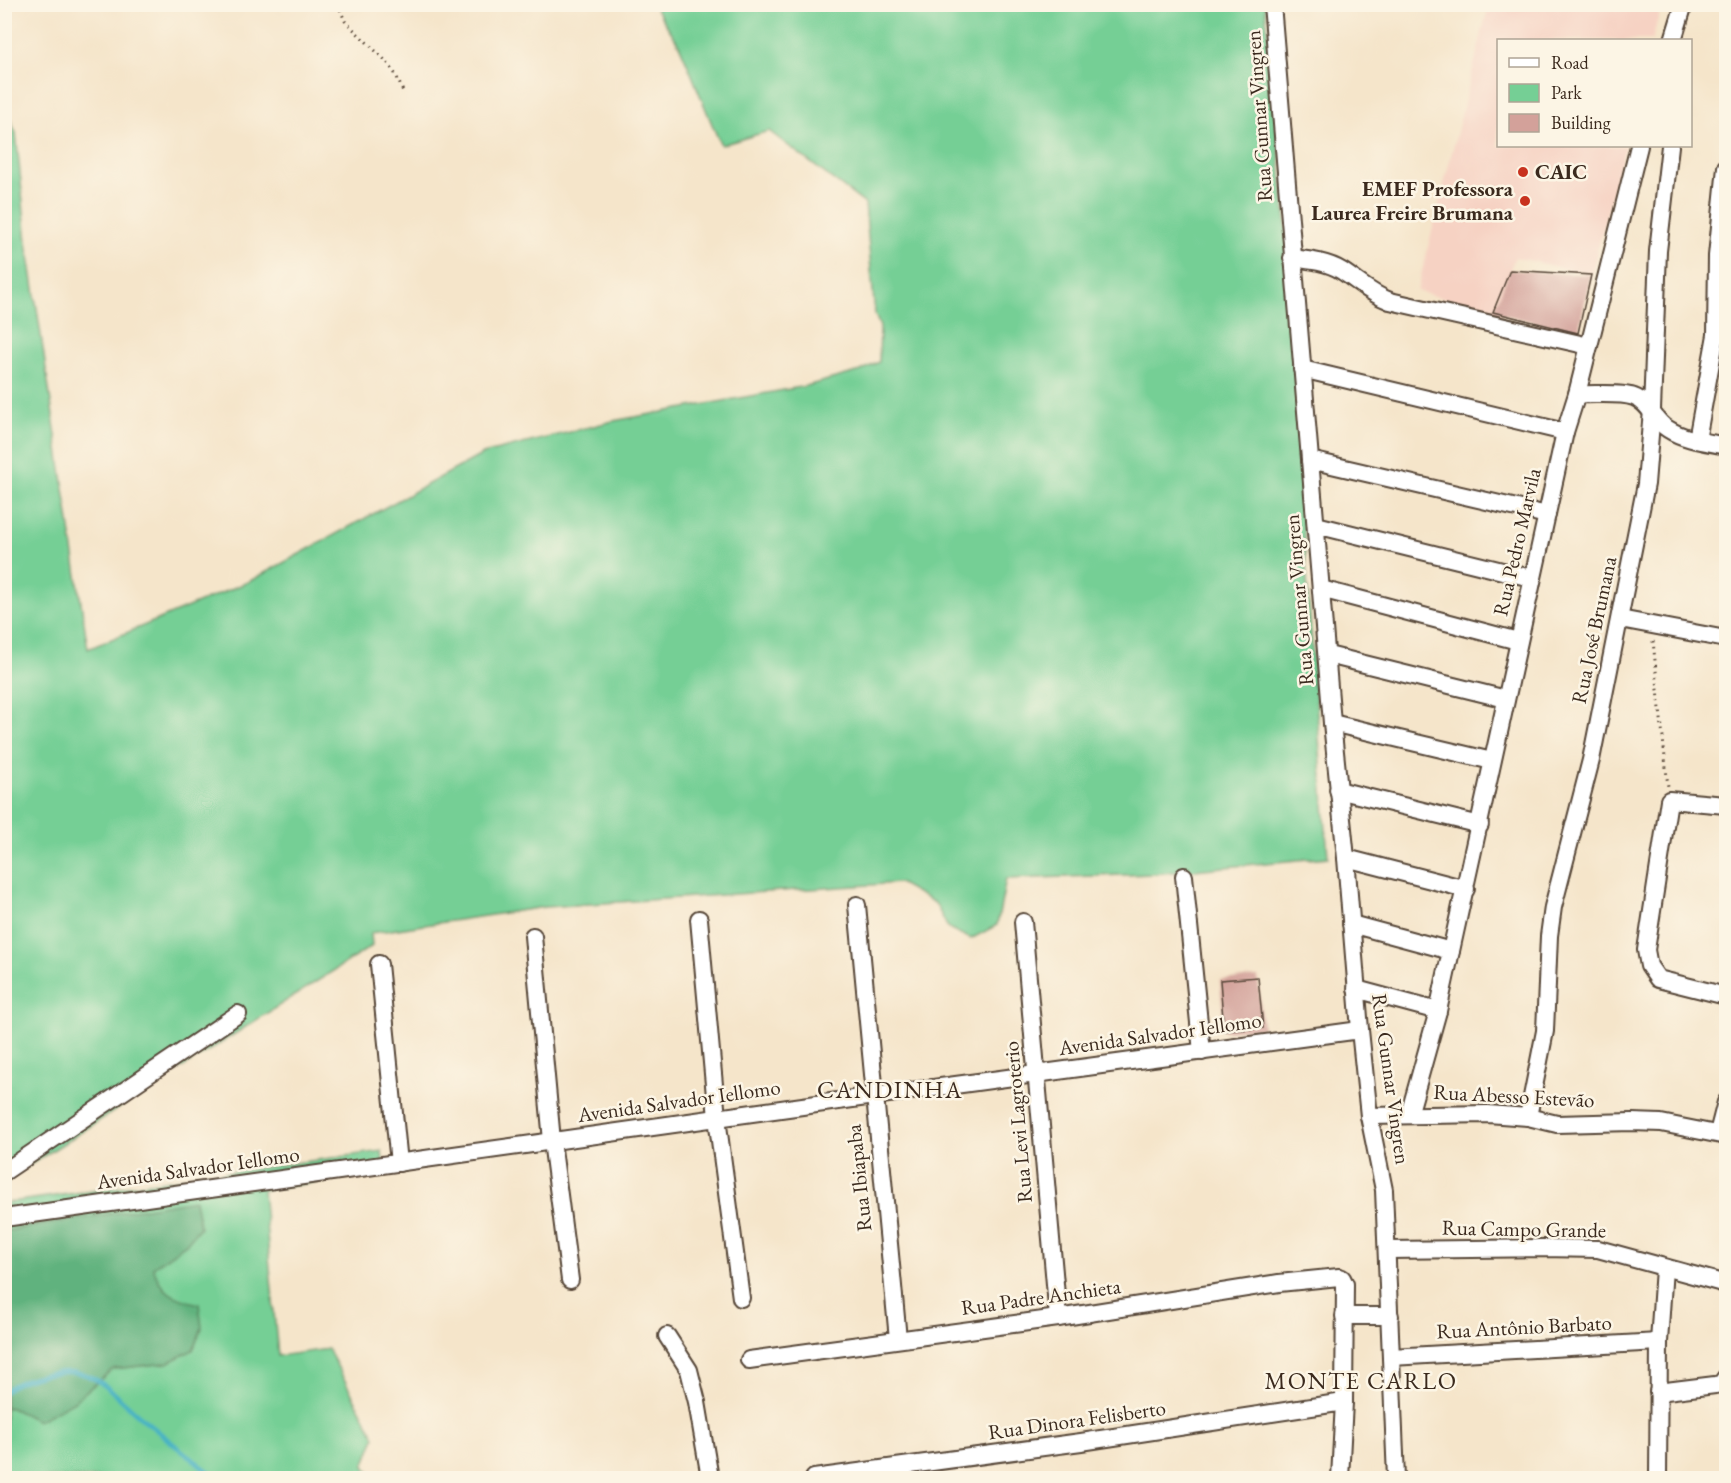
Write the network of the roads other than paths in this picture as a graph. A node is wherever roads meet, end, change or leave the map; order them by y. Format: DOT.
graph roads {
  1 [pos="1272,4"];
  2 [pos="1684,4"];
  3 [pos="1673,39"];
  4 [pos="1639,147"];
  5 [pos="1670,147"];
  6 [pos="1726,167"];
  7 [pos="1722,257"];
  8 [pos="1292,258"];
  9 [pos="1721,336"];
  10 [pos="1589,346"];
  11 [pos="1302,369"];
  12 [pos="1577,394"];
  13 [pos="1652,410"];
  14 [pos="1565,432"];
  15 [pos="1697,440"];
  16 [pos="1726,446"];
  17 [pos="1310,460"];
  18 [pos="1547,516"];
  19 [pos="1316,525"];
  20 [pos="1531,578"];
  21 [pos="1322,589"];
  22 [pos="1620,620"];
  23 [pos="1726,639"];
  24 [pos="1518,640"];
  25 [pos="1328,655"];
  26 [pos="1506,699"];
  27 [pos="1332,723"];
  28 [pos="1492,761"];
  29 [pos="1338,790"];
  30 [pos="1726,805"];
  31 [pos="1480,825"];
  32 [pos="1346,858"];
  33 [pos="1184,876"];
  34 [pos="1466,889"];
  35 [pos="857,905"];
  36 [pos="699,919"];
  37 [pos="1023,922"];
  38 [pos="1351,924"];
  39 [pos="533,936"];
  40 [pos="1451,951"];
  41 [pos="380,964"];
  42 [pos="1356,989"];
  43 [pos="1726,996"];
  44 [pos="1438,1011"];
  45 [pos="238,1014"];
  46 [pos="1360,1030"];
  47 [pos="1202,1052"];
  48 [pos="1036,1074"];
  49 [pos="874,1096"];
  50 [pos="1726,1102"];
  51 [pos="1409,1114"];
  52 [pos="1369,1116"];
  53 [pos="1527,1117"];
  54 [pos="717,1118"];
  55 [pos="1722,1134"];
  56 [pos="552,1141"];
  57 [pos="399,1163"];
  58 [pos="4,1172"];
  59 [pos="4,1218"];
  60 [pos="1388,1250"];
  61 [pos="1664,1268"];
  62 [pos="570,1280"];
  63 [pos="1726,1284"];
  64 [pos="741,1298"];
  65 [pos="1344,1316"];
  66 [pos="1390,1316"];
  67 [pos="1058,1318"];
  68 [pos="667,1336"];
  69 [pos="898,1339"];
  70 [pos="1659,1342"];
  71 [pos="1391,1357"];
  72 [pos="749,1360"];
  73 [pos="1721,1381"];
  74 [pos="1658,1392"];
  75 [pos="1344,1402"];
  76 [pos="815,1478"];
  77 [pos="710,1479"];
  78 [pos="1340,1479"];
  79 [pos="1396,1479"];
  80 [pos="1658,1479"];
  1 -- 8 [label="street, Rua Gunnar Vingren"];
  2 -- 3 [label="street"];
  4 -- 10 [label="street, Rua Pedro Marvila"];
  5 -- 13 [label="street, Rua José Brumana"];
  6 -- 7 [label="street"];
  7 -- 9 [label="street"];
  8 -- 10 [label="street"];
  8 -- 11 [label="street, Rua Gunnar Vingren"];
  9 -- 15 [label="street"];
  10 -- 12 [label="street, Rua Pedro Marvila"];
  11 -- 14 [label="street"];
  11 -- 17 [label="street, Rua Gunnar Vingren"];
  12 -- 13 [label="street"];
  12 -- 14 [label="street, Rua Pedro Marvila"];
  13 -- 15 [label="street"];
  13 -- 22 [label="street, Rua José Brumana"];
  14 -- 18 [label="street, Rua Pedro Marvila"];
  15 -- 16 [label="street"];
  17 -- 18 [label="street"];
  17 -- 19 [label="street, Rua Gunnar Vingren"];
  18 -- 20 [label="street, Rua Pedro Marvila"];
  19 -- 20 [label="street"];
  19 -- 21 [label="street, Rua Gunnar Vingren"];
  20 -- 24 [label="street, Rua Pedro Marvila"];
  21 -- 24 [label="street"];
  21 -- 25 [label="street, Rua Gunnar Vingren"];
  22 -- 23 [label="street"];
  22 -- 53 [label="street, Rua José Brumana"];
  24 -- 26 [label="street, Rua Pedro Marvila"];
  25 -- 26 [label="street"];
  25 -- 27 [label="street, Rua Gunnar Vingren"];
  26 -- 28 [label="street, Rua Pedro Marvila"];
  27 -- 28 [label="street"];
  27 -- 29 [label="street, Rua Gunnar Vingren"];
  28 -- 31 [label="street, Rua Pedro Marvila"];
  29 -- 31 [label="street"];
  29 -- 32 [label="street, Rua Gunnar Vingren"];
  30 -- 43 [label="street"];
  31 -- 34 [label="street, Rua Pedro Marvila"];
  32 -- 34 [label="street"];
  32 -- 38 [label="street, Rua Gunnar Vingren"];
  33 -- 47 [label="street"];
  34 -- 40 [label="street, Rua Pedro Marvila"];
  35 -- 49 [label="street, Rua Ibiapaba"];
  36 -- 54 [label="street"];
  37 -- 48 [label="street, Rua Levi Lagroterio"];
  38 -- 40 [label="street"];
  38 -- 42 [label="street, Rua Gunnar Vingren"];
  39 -- 56 [label="street"];
  40 -- 44 [label="street, Rua Pedro Marvila"];
  41 -- 57 [label="street"];
  42 -- 44 [label="street"];
  42 -- 46 [label="street, Rua Gunnar Vingren"];
  44 -- 51 [label="street, Rua Pedro Marvila"];
  45 -- 58 [label="street"];
  46 -- 47 [label="street, Avenida Salvador Iellomo"];
  46 -- 52 [label="street, Rua Gunnar Vingren"];
  47 -- 48 [label="street, Avenida Salvador Iellomo"];
  48 -- 49 [label="street, Avenida Salvador Iellomo"];
  48 -- 67 [label="street, Rua Levi Lagroterio"];
  49 -- 54 [label="street, Avenida Salvador Iellomo"];
  49 -- 69 [label="street, Rua Ibiapaba"];
  50 -- 55 [label="street"];
  51 -- 52 [label="street, Rua Abesso Estevão"];
  51 -- 53 [label="street, Rua Abesso Estevão"];
  52 -- 60 [label="street, Rua Gunnar Vingren"];
  53 -- 55 [label="street, Rua Abesso Estevão"];
  54 -- 56 [label="street, Avenida Salvador Iellomo"];
  54 -- 64 [label="street"];
  56 -- 57 [label="street, Avenida Salvador Iellomo"];
  56 -- 62 [label="street"];
  57 -- 59 [label="street, Avenida Salvador Iellomo"];
  60 -- 61 [label="street, Rua Campo Grande"];
  60 -- 66 [label="street, Rua Gunnar Vingren"];
  61 -- 63 [label="street, Rua Campo Grande"];
  61 -- 70 [label="street"];
  65 -- 66 [label="street"];
  65 -- 67 [label="street, Rua Padre Anchieta"];
  65 -- 75 [label="street"];
  66 -- 71 [label="street, Rua Gunnar Vingren"];
  67 -- 69 [label="street, Rua Padre Anchieta"];
  68 -- 77 [label="street"];
  69 -- 72 [label="street, Rua Padre Anchieta"];
  70 -- 71 [label="street, Rua Antônio Barbato"];
  70 -- 74 [label="street"];
  71 -- 79 [label="street, Rua Gunnar Vingren"];
  73 -- 74 [label="street"];
  74 -- 80 [label="street"];
  75 -- 76 [label="street, Rua Dinora Felisberto"];
  75 -- 78 [label="street"];
}
